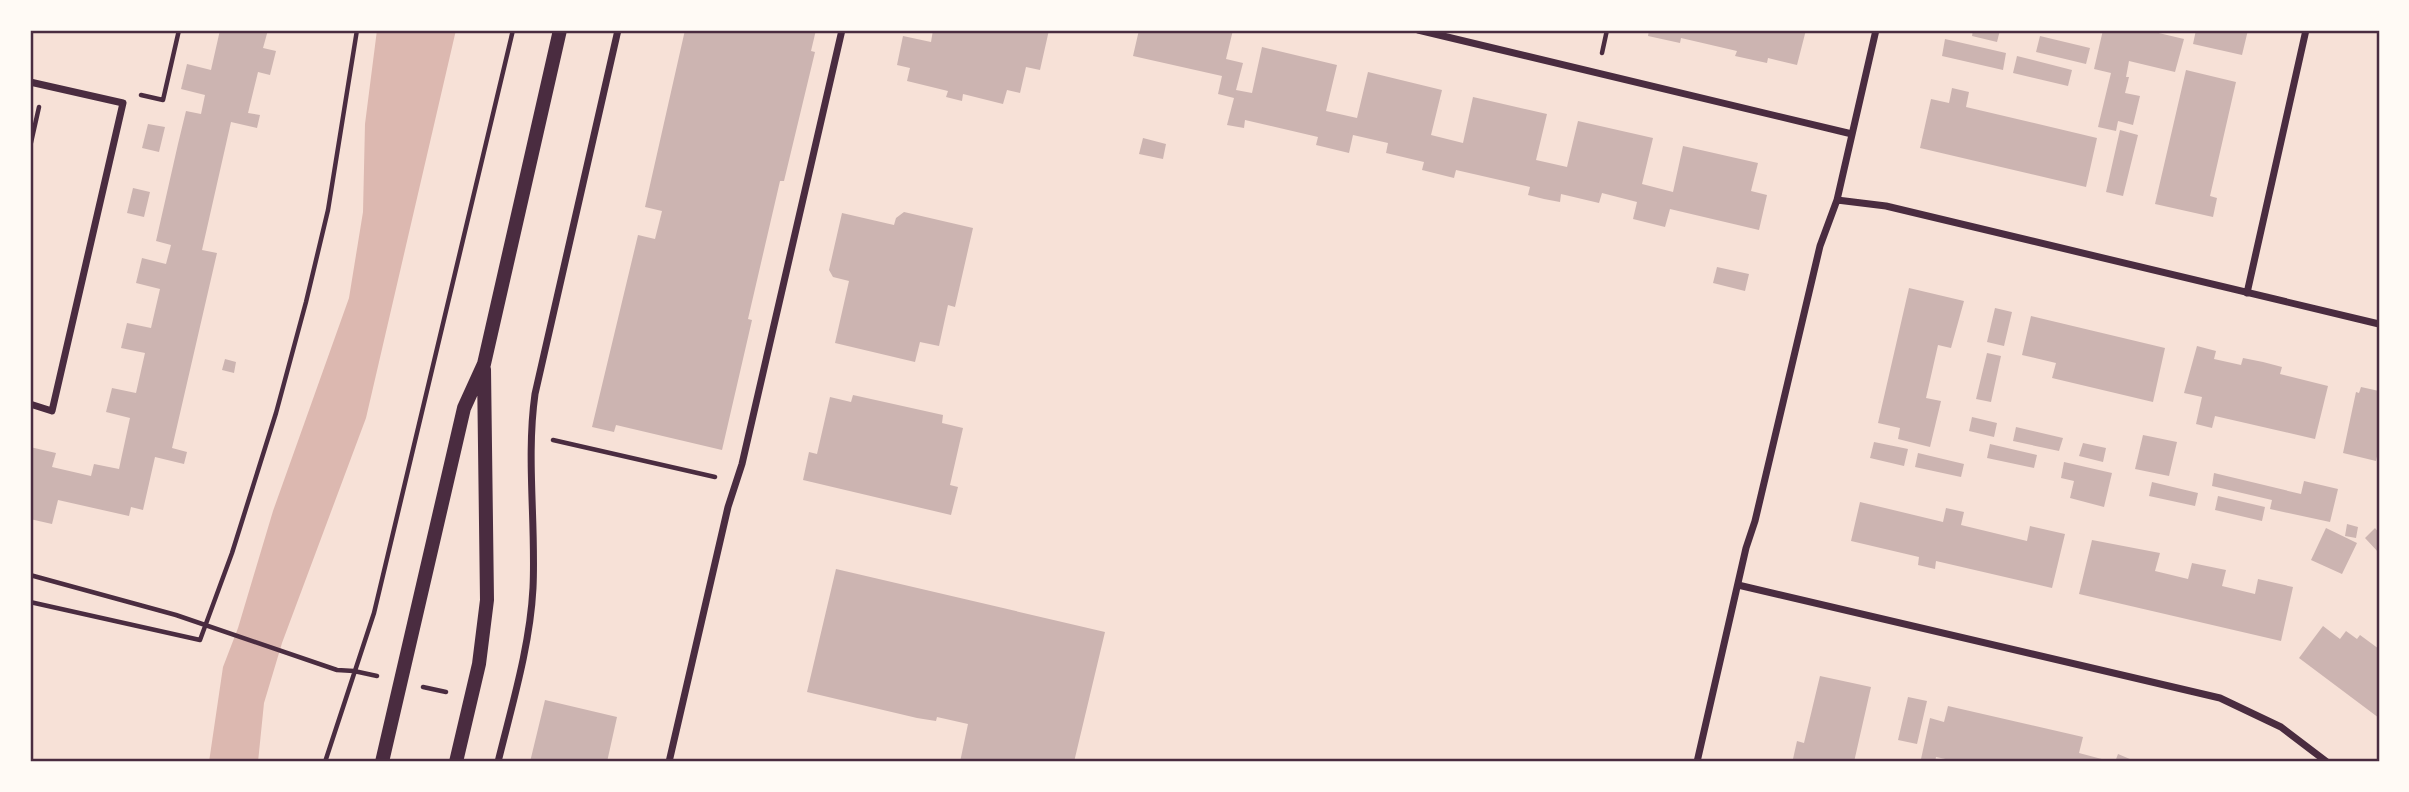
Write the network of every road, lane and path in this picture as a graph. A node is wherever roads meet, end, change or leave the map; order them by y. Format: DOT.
graph roads {
  1 [pos="179,30"];
  2 [pos="357,30"];
  3 [pos="513,30"];
  4 [pos="560,30"];
  5 [pos="618,30"];
  6 [pos="842,30"];
  7 [pos="1418,30"];
  8 [pos="1876,30"];
  9 [pos="2306,30"];
  10 [pos="30,82"];
  11 [pos="45,85"];
  12 [pos="123,103"];
  13 [pos="1852,134"];
  14 [pos="30,147"];
  15 [pos="1837,201"];
  16 [pos="2247,293"];
  17 [pos="2379,324"];
  18 [pos="484,364"];
  19 [pos="30,404"];
  20 [pos="531,435"];
  21 [pos="736,482"];
  22 [pos="30,575"];
  23 [pos="1738,585"];
  24 [pos="30,601"];
  25 [pos="204,626"];
  26 [pos="355,671"];
  27 [pos="325,762"];
  28 [pos="382,762"];
  29 [pos="456,762"];
  30 [pos="498,762"];
  31 [pos="668,762"];
  32 [pos="1697,762"];
  33 [pos="2327,762"];
  1 -- 12 [label="path"];
  2 -- 25 [label="path"];
  3 -- 26 [label="path"];
  4 -- 18 [label="main road"];
  5 -- 20 [label="street"];
  6 -- 21 [label="street"];
  7 -- 13 [label="street"];
  8 -- 13 [label="street"];
  9 -- 16 [label="street"];
  10 -- 11 [label="street"];
  11 -- 12 [label="street"];
  11 -- 14 [label="path"];
  12 -- 19 [label="street"];
  13 -- 15 [label="street"];
  15 -- 16 [label="street"];
  15 -- 23 [label="street"];
  16 -- 17 [label="street"];
  18 -- 28 [label="main road"];
  18 -- 29 [label="main road"];
  20 -- 21 [label="path"];
  20 -- 30 [label="street"];
  21 -- 31 [label="street"];
  22 -- 25 [label="path"];
  23 -- 32 [label="street"];
  23 -- 33 [label="street"];
  24 -- 25 [label="path"];
  25 -- 26 [label="path"];
  26 -- 27 [label="path"];
}
